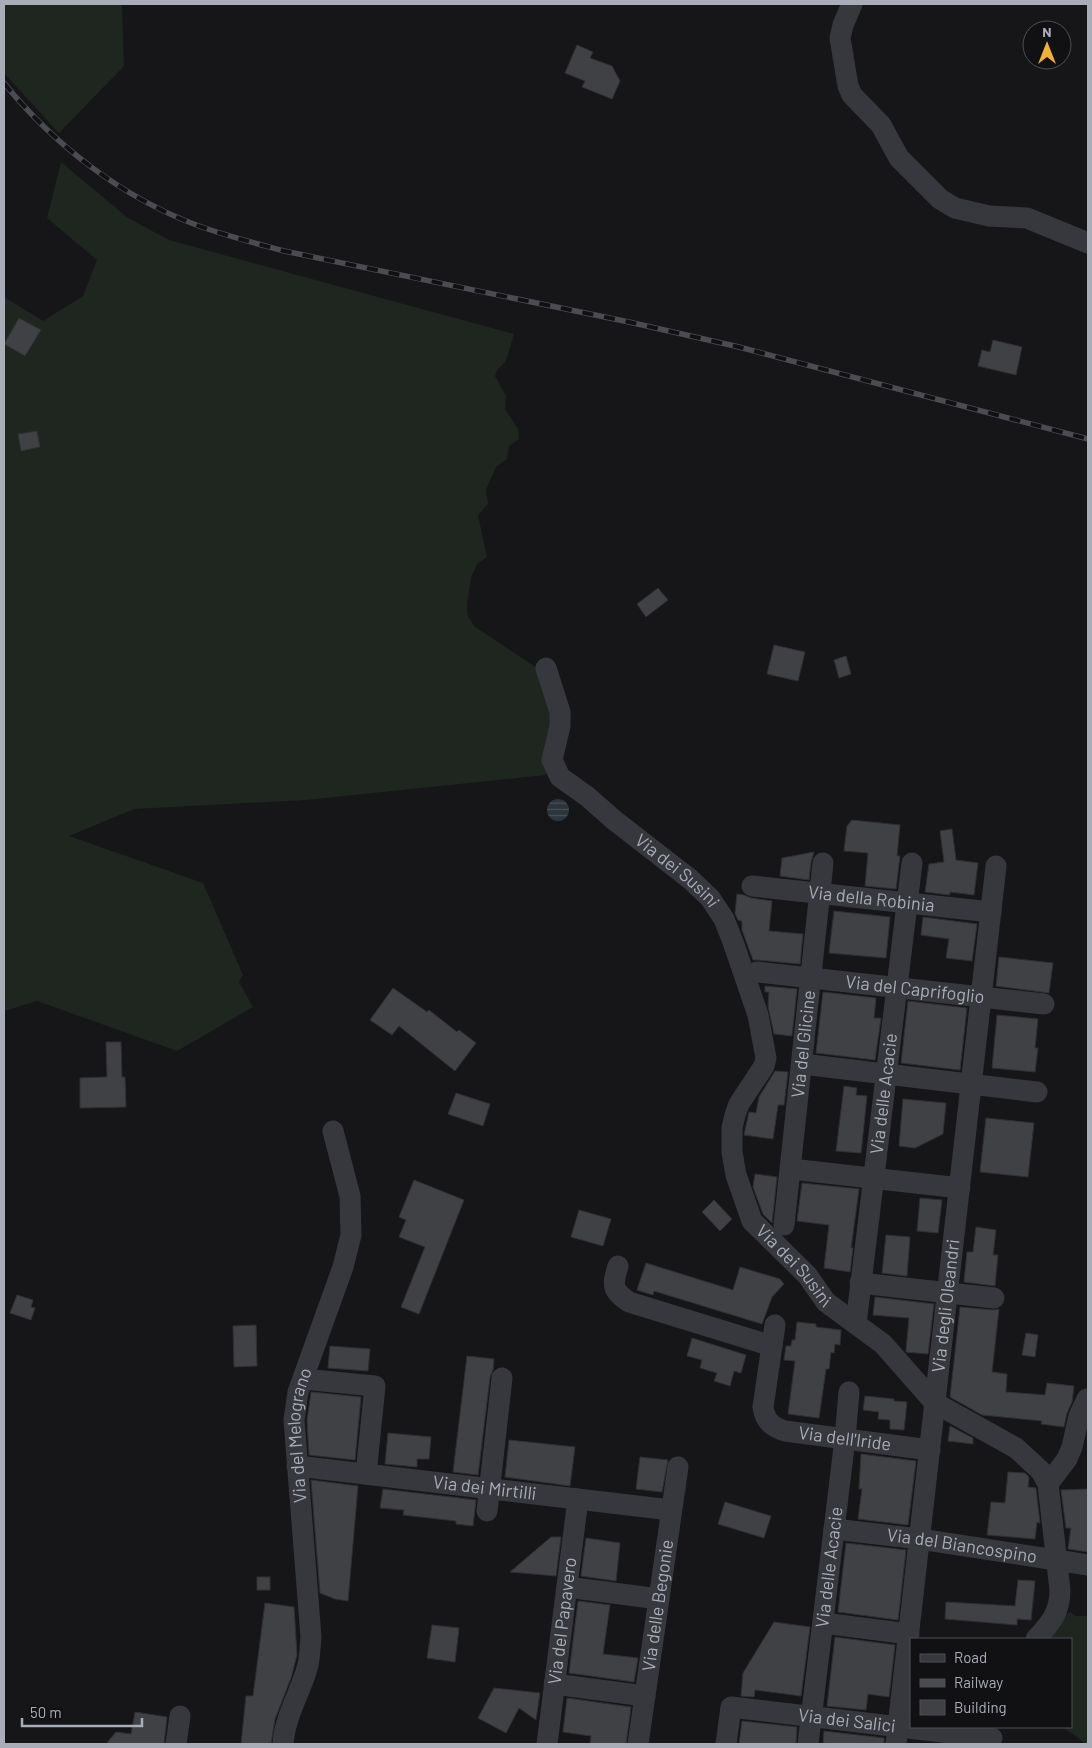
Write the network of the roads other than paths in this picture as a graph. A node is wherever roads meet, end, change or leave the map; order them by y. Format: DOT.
graph roads {
  1 [pos="852,4"];
  2 [pos="1084,242"];
  3 [pos="546,668"];
  4 [pos="823,864"];
  5 [pos="912,864"];
  6 [pos="996,866"];
  7 [pos="752,886"];
  8 [pos="820,894"];
  9 [pos="907,903"];
  10 [pos="991,912"];
  11 [pos="757,972"];
  12 [pos="811,978"];
  13 [pos="896,987"];
  14 [pos="981,997"];
  15 [pos="1044,1004"];
  16 [pos="802,1064"];
  17 [pos="886,1074"];
  18 [pos="971,1084"];
  19 [pos="1037,1092"];
  20 [pos="333,1131"];
  21 [pos="791,1169"];
  22 [pos="873,1178"];
  23 [pos="960,1188"];
  24 [pos="784,1224"];
  25 [pos="618,1266"];
  26 [pos="860,1283"];
  27 [pos="948,1293"];
  28 [pos="994,1298"];
  29 [pos="856,1324"];
  30 [pos="502,1378"];
  31 [pos="303,1379"];
  32 [pos="849,1392"];
  33 [pos="1087,1399"];
  34 [pos="935,1403"];
  35 [pos="845,1439"];
  36 [pos="930,1450"];
  37 [pos="298,1466"];
  38 [pos="678,1467"];
  39 [pos="366,1474"];
  40 [pos="1048,1484"];
  41 [pos="489,1489"];
  42 [pos="578,1499"];
  43 [pos="672,1510"];
  44 [pos="487,1511"];
  45 [pos="834,1529"];
  46 [pos="920,1539"];
  47 [pos="1057,1560"];
  48 [pos="1088,1565"];
  49 [pos="567,1588"];
  50 [pos="659,1599"];
  51 [pos="823,1623"];
  52 [pos="908,1634"];
  53 [pos="1037,1638"];
  54 [pos="554,1684"];
  55 [pos="645,1696"];
  56 [pos="180,1716"];
  57 [pos="811,1717"];
  58 [pos="897,1736"];
  59 [pos="992,1736"];
  60 [pos="176,1744"];
  61 [pos="283,1744"];
  62 [pos="547,1744"];
  63 [pos="638,1744"];
  64 [pos="726,1744"];
  65 [pos="808,1744"];
  1 -- 2 [label="street"];
  3 -- 29 [label="street, Via dei Susini"];
  4 -- 8 [label="street, Via del Glicine"];
  5 -- 9 [label="street, Via delle Acacie"];
  6 -- 10 [label="street, Via degli Oleandri"];
  7 -- 8 [label="street, Via della Robinia"];
  8 -- 9 [label="street, Via della Robinia"];
  8 -- 12 [label="street, Via del Glicine"];
  9 -- 10 [label="street, Via della Robinia"];
  9 -- 13 [label="street, Via delle Acacie"];
  10 -- 14 [label="street, Via degli Oleandri"];
  11 -- 12 [label="street, Via del Caprifoglio"];
  12 -- 13 [label="street, Via del Caprifoglio"];
  12 -- 16 [label="street, Via del Glicine"];
  13 -- 14 [label="street, Via del Caprifoglio"];
  13 -- 17 [label="street, Via delle Acacie"];
  14 -- 15 [label="street, Via del Caprifoglio"];
  14 -- 18 [label="street, Via degli Oleandri"];
  16 -- 17 [label="street"];
  16 -- 21 [label="street, Via del Glicine"];
  17 -- 18 [label="street"];
  17 -- 22 [label="street, Via delle Acacie"];
  18 -- 19 [label="street"];
  18 -- 23 [label="street, Via degli Oleandri"];
  20 -- 31 [label="street, Via del Melograno"];
  21 -- 22 [label="street"];
  21 -- 24 [label="street, Via del Glicine"];
  22 -- 23 [label="street"];
  22 -- 26 [label="street, Via delle Acacie"];
  23 -- 27 [label="street, Via degli Oleandri"];
  25 -- 35 [label="street, Via dell'Iride"];
  26 -- 27 [label="street"];
  26 -- 29 [label="street, Via delle Acacie"];
  27 -- 28 [label="street"];
  27 -- 34 [label="street, Via degli Oleandri"];
  29 -- 34 [label="street, Via dei Susini"];
  30 -- 41 [label="street"];
  31 -- 37 [label="street, Via del Melograno"];
  31 -- 39 [label="street"];
  32 -- 35 [label="street, Via delle Acacie"];
  33 -- 40 [label="street"];
  34 -- 36 [label="street, Via degli Oleandri"];
  34 -- 40 [label="street, Via dei Susini"];
  35 -- 36 [label="street, Via dell'Iride"];
  35 -- 45 [label="street, Via delle Acacie"];
  36 -- 46 [label="street, Via degli Oleandri"];
  37 -- 39 [label="street, Via dei Mirtilli"];
  37 -- 61 [label="street, Via del Melograno"];
  38 -- 43 [label="street, Via delle Begonie"];
  39 -- 41 [label="street, Via dei Mirtilli"];
  40 -- 47 [label="street, Via dei Susini"];
  41 -- 42 [label="street, Via dei Mirtilli"];
  41 -- 44 [label="street"];
  42 -- 43 [label="street, Via dei Mirtilli"];
  42 -- 49 [label="street, Via del Papavero"];
  43 -- 50 [label="street, Via delle Begonie"];
  45 -- 46 [label="street, Via del Biancospino"];
  45 -- 51 [label="street, Via delle Acacie"];
  46 -- 47 [label="street, Via del Biancospino"];
  46 -- 52 [label="street, Via degli Oleandri"];
  47 -- 48 [label="street, Via del Biancospino"];
  47 -- 53 [label="street, Via dei Susini"];
  49 -- 50 [label="street"];
  49 -- 54 [label="street, Via del Papavero"];
  50 -- 55 [label="street, Via delle Begonie"];
  51 -- 52 [label="street"];
  51 -- 57 [label="street, Via delle Acacie"];
  52 -- 58 [label="street, Via degli Oleandri"];
  54 -- 55 [label="street"];
  54 -- 62 [label="street, Via del Papavero"];
  55 -- 63 [label="street, Via delle Begonie"];
  56 -- 60 [label="street"];
  57 -- 58 [label="street, Via dei Salici"];
  57 -- 64 [label="street, Via dei Salici"];
  57 -- 65 [label="street, Via delle Acacie"];
  58 -- 59 [label="street, Via dei Salici"];
}
